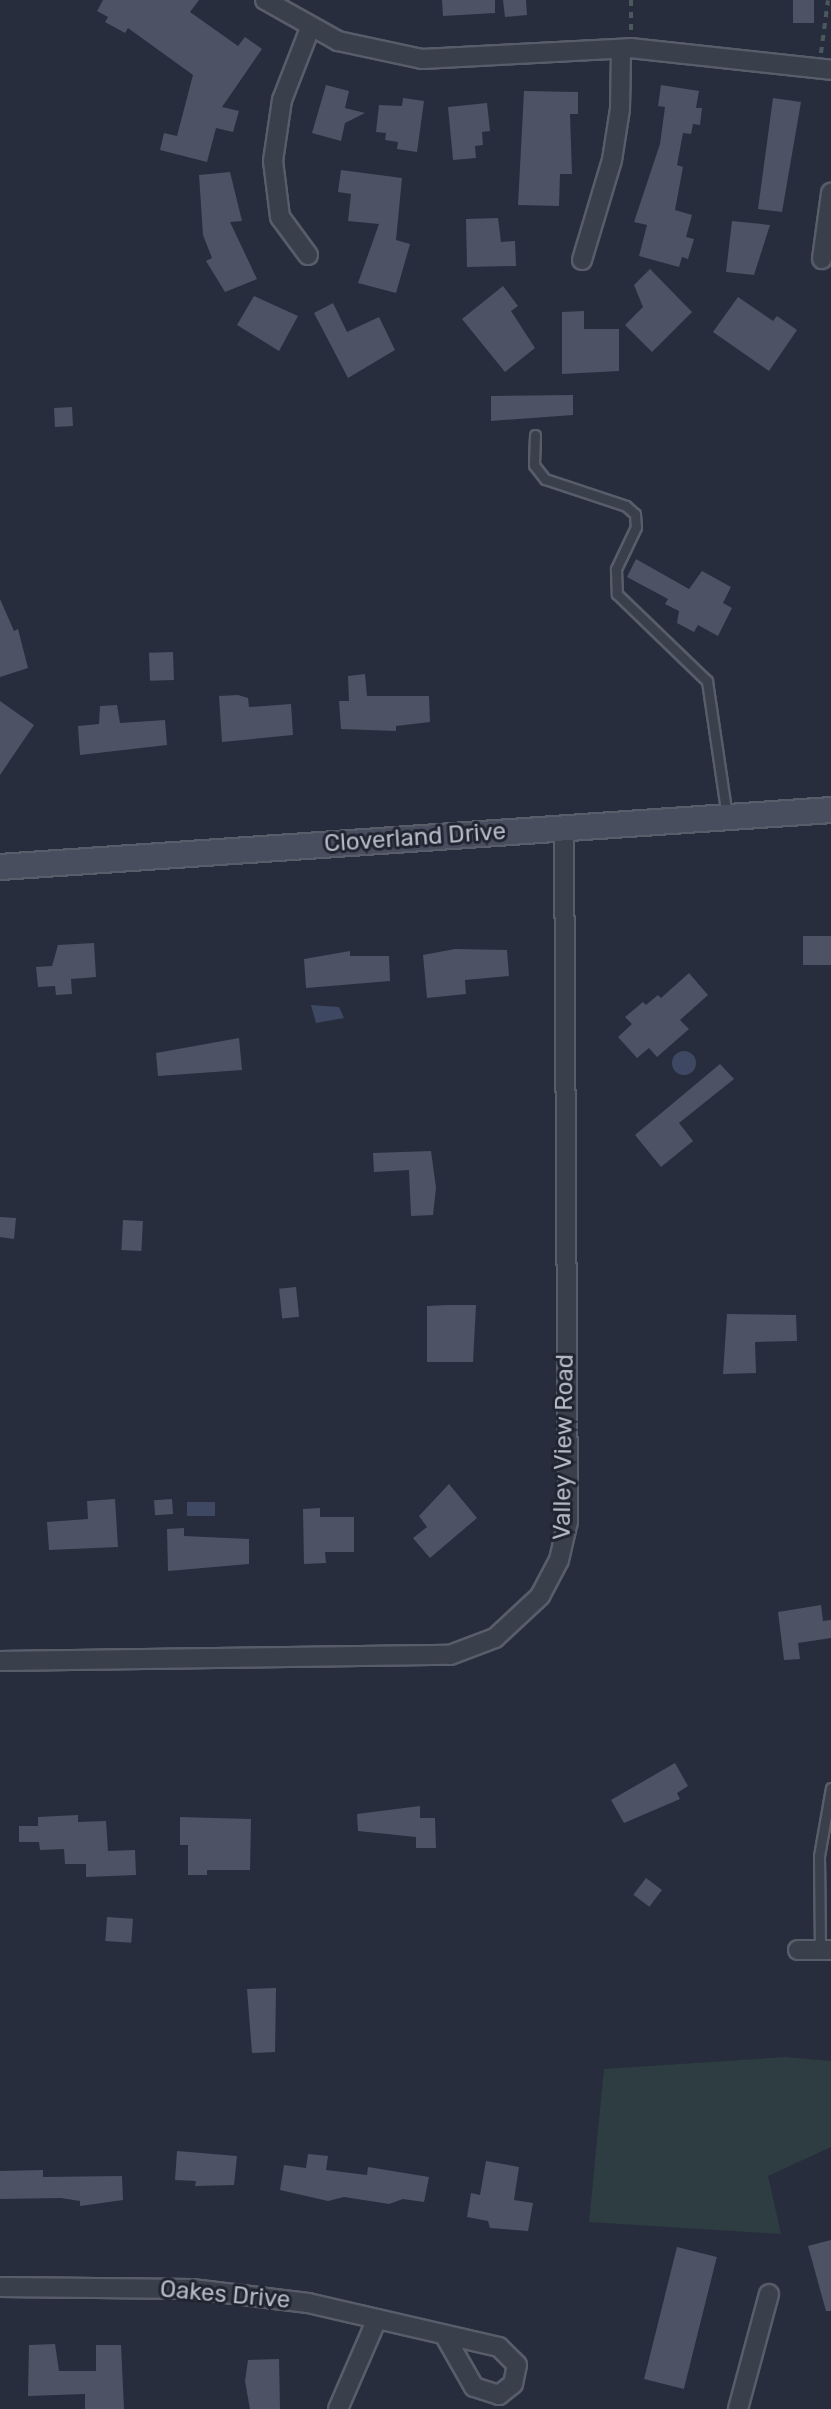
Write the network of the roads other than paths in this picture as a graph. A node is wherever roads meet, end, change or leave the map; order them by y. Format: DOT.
graph roads {
  1 [pos="265,0"];
  2 [pos="310,28"];
  3 [pos="625,48"];
  4 [pos="825,69"];
  5 [pos="831,193"];
  6 [pos="308,255"];
  7 [pos="822,259"];
  8 [pos="582,260"];
  9 [pos="535,435"];
  10 [pos="831,810"];
  11 [pos="727,816"];
  12 [pos="564,827"];
  13 [pos="0,867"];
  14 [pos="0,1661"];
  15 [pos="831,1788"];
  16 [pos="798,1950"];
  17 [pos="826,1950"];
  18 [pos="0,2287"];
  19 [pos="769,2294"];
  20 [pos="377,2319"];
  21 [pos="446,2338"];
  22 [pos="338,2409"];
  23 [pos="738,2409"];
  1 -- 2 [label="street"];
  2 -- 3 [label="street"];
  2 -- 6 [label="street"];
  3 -- 4 [label="street"];
  3 -- 8 [label="street"];
  5 -- 7 [label="street"];
  9 -- 11 [label="lane"];
  10 -- 11 [label="street, Cloverland Drive"];
  11 -- 12 [label="street, Cloverland Drive"];
  12 -- 13 [label="street, Cloverland Drive"];
  12 -- 14 [label="street, Valley View Road"];
  15 -- 17 [label="lane"];
  16 -- 17 [label="street"];
  18 -- 20 [label="street, Oakes Drive"];
  19 -- 23 [label="street"];
  20 -- 21 [label="street, Oakes Drive"];
  20 -- 22 [label="street"];
}
